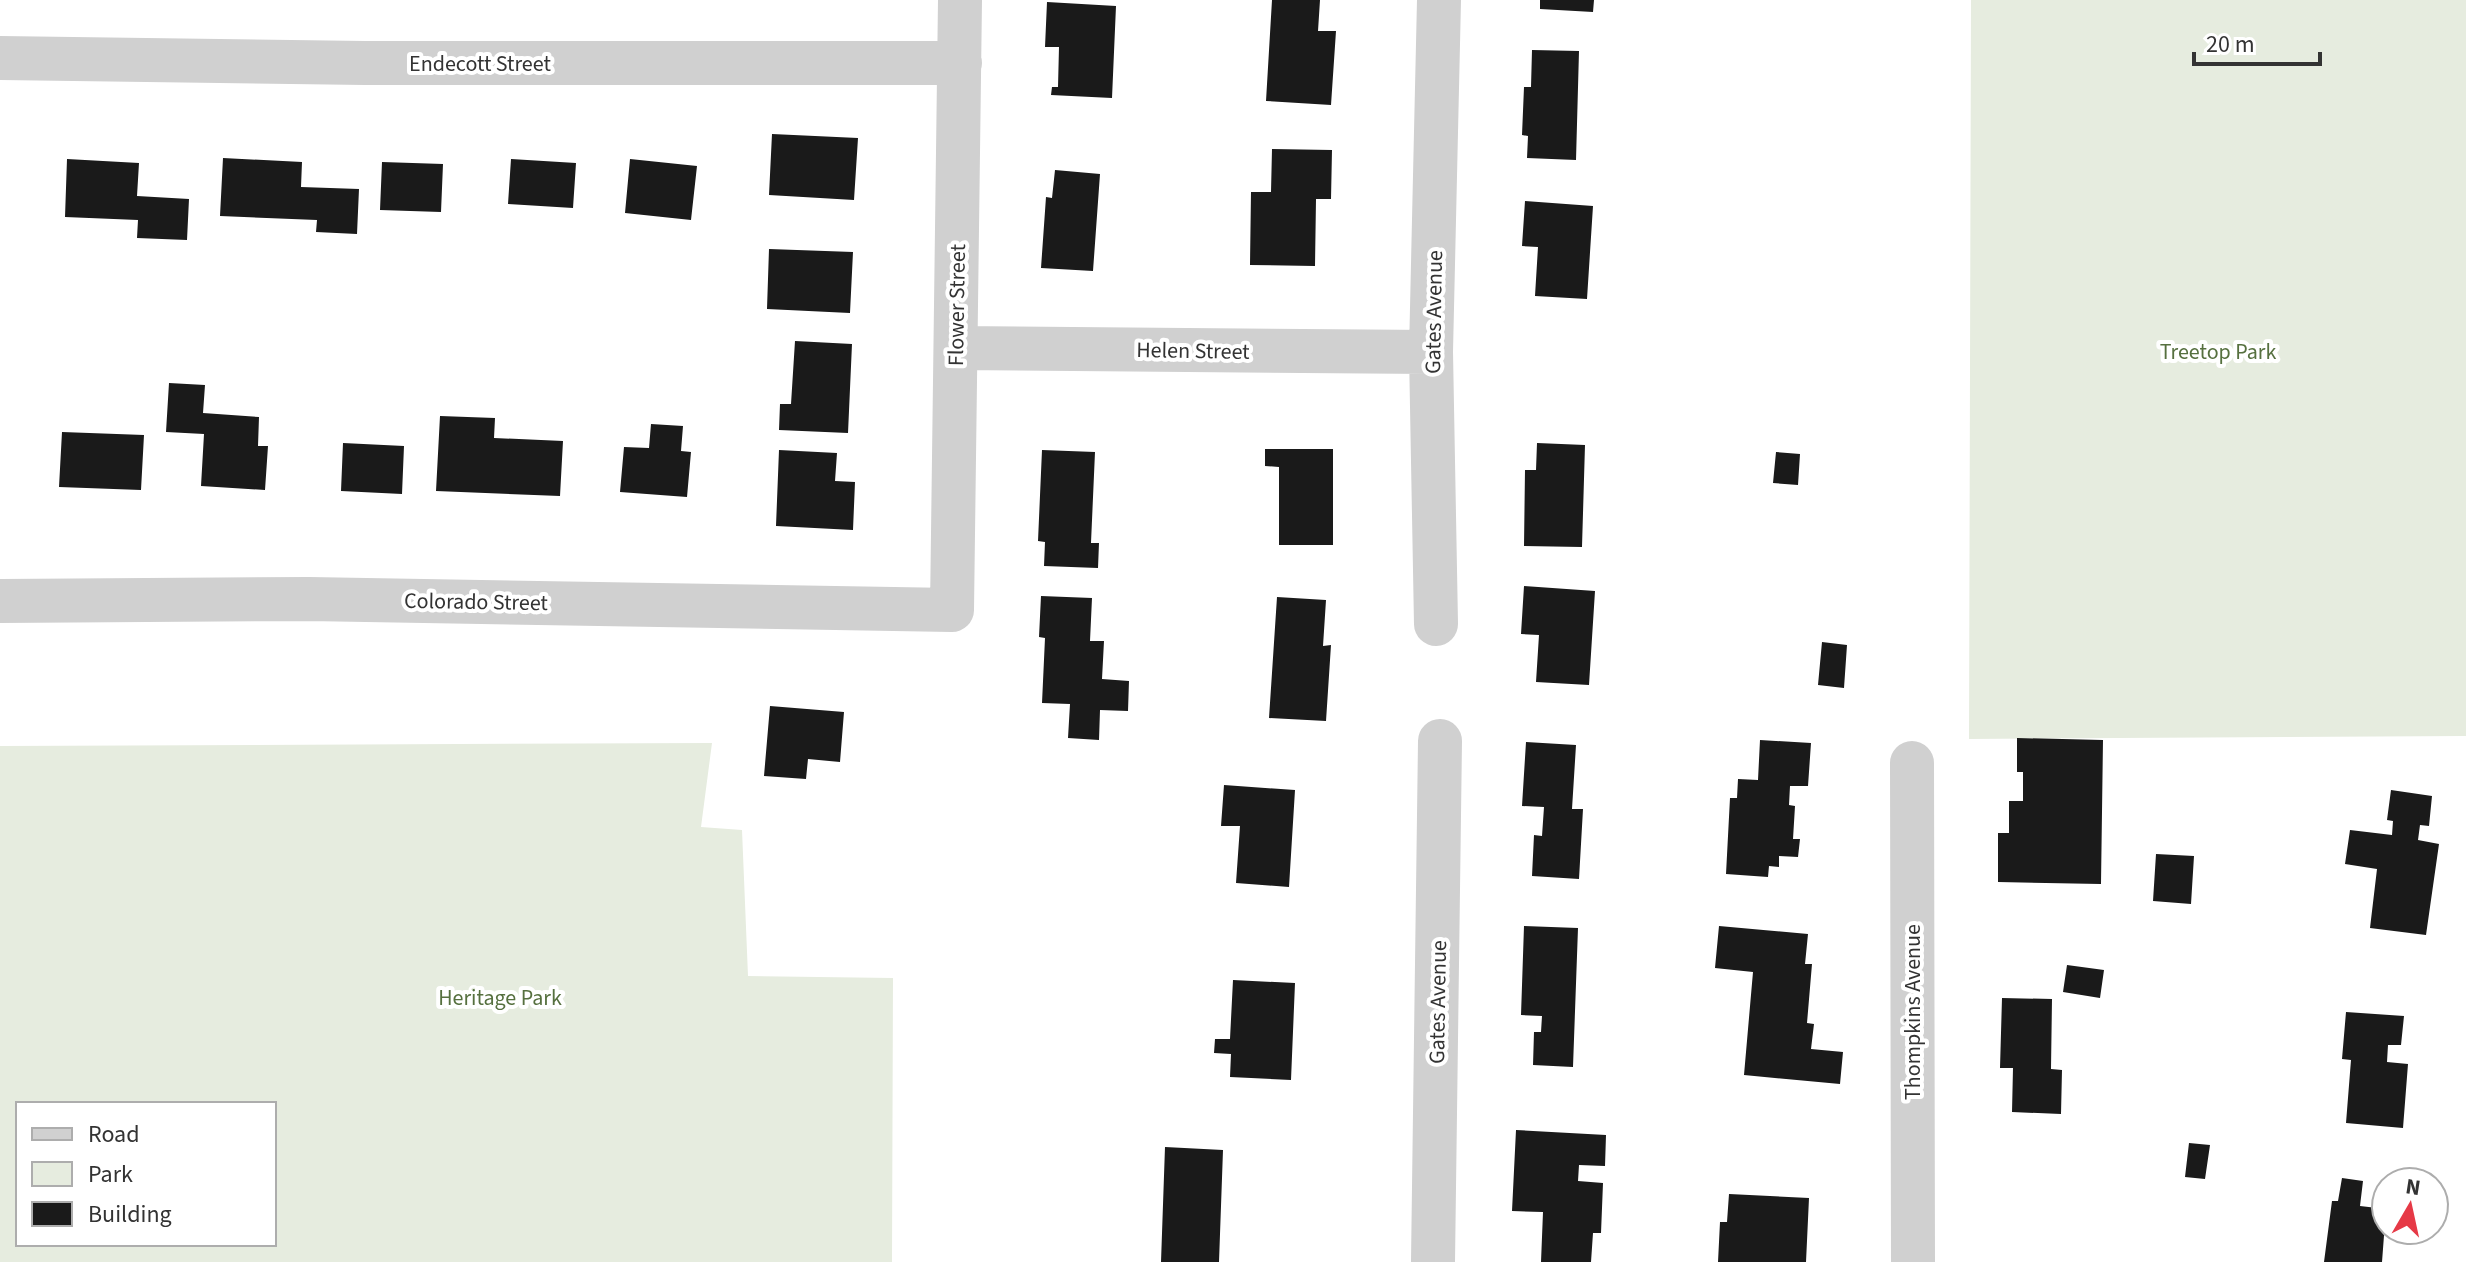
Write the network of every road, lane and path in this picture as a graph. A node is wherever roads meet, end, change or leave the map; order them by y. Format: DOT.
graph roads {
  1 [pos="960,0"];
  2 [pos="1439,0"];
  3 [pos="0,58"];
  4 [pos="960,63"];
  5 [pos="956,348"];
  6 [pos="1431,352"];
  7 [pos="0,601"];
  8 [pos="952,610"];
  9 [pos="1436,624"];
  10 [pos="1440,741"];
  11 [pos="1912,763"];
  12 [pos="1433,1262"];
  13 [pos="1913,1262"];
  1 -- 4 [label="street, Flower Street"];
  2 -- 6 [label="street, Gates Avenue"];
  3 -- 4 [label="street, Endecott Street"];
  4 -- 5 [label="street, Flower Street"];
  5 -- 6 [label="street, Helen Street"];
  5 -- 8 [label="street, Flower Street"];
  6 -- 9 [label="street, Gates Avenue"];
  7 -- 8 [label="street, Colorado Street"];
  10 -- 12 [label="street, Gates Avenue"];
  11 -- 13 [label="street, Thompkins Avenue"];
}
